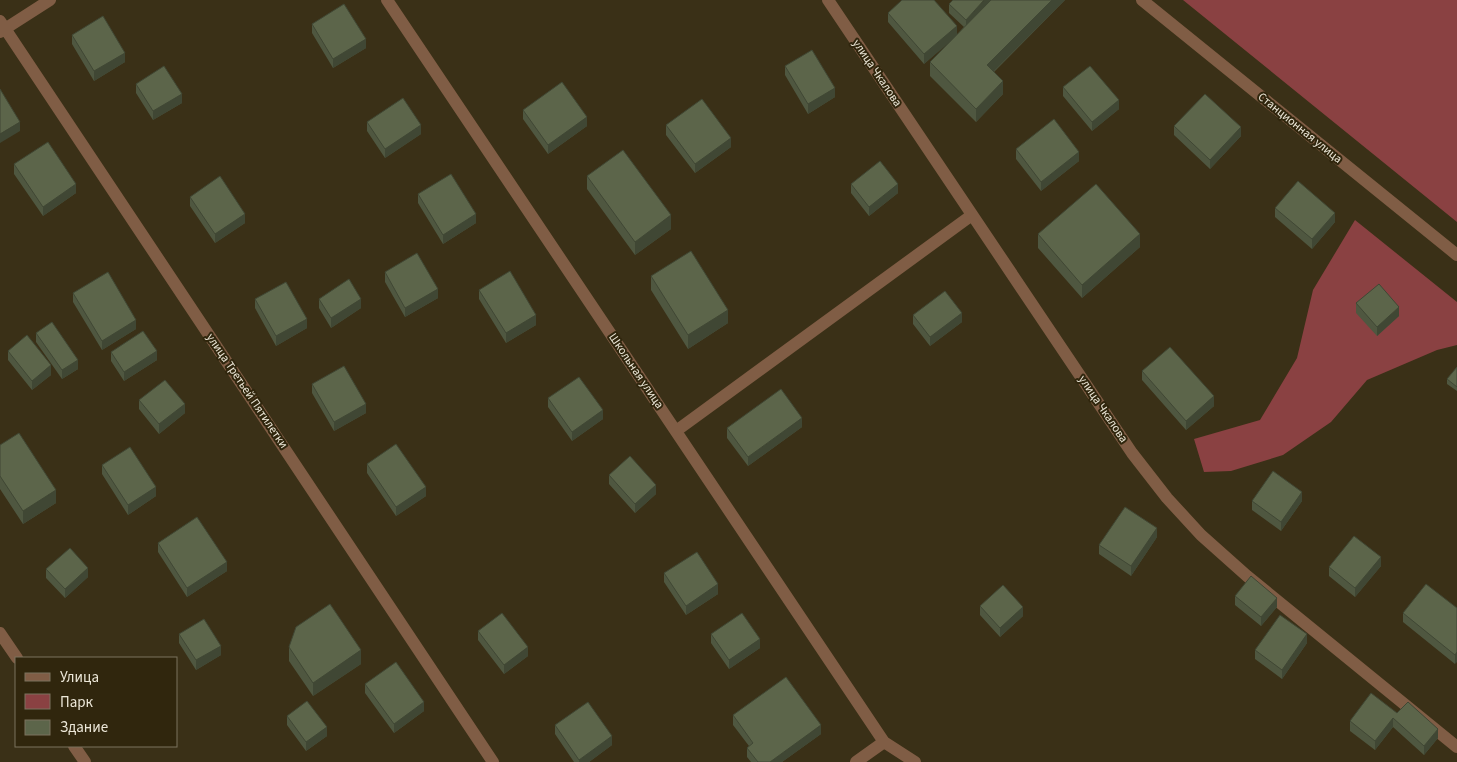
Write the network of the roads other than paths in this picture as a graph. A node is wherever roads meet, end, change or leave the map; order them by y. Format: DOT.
graph roads {
  1 [pos="50,0"];
  2 [pos="387,0"];
  3 [pos="828,0"];
  4 [pos="1142,0"];
  5 [pos="2,27"];
  6 [pos="972,215"];
  7 [pos="1457,255"];
  8 [pos="676,431"];
  9 [pos="0,633"];
  10 [pos="16,657"];
  11 [pos="884,742"];
  12 [pos="1457,746"];
  13 [pos="75,747"];
  14 [pos="908,760"];
  15 [pos="85,762"];
  16 [pos="493,762"];
  17 [pos="856,762"];
  1 -- 5 [label="street"];
  2 -- 8 [label="street, Школьная улица"];
  3 -- 6 [label="street, улица Чкалова"];
  4 -- 7 [label="street, Станционная улица"];
  5 -- 16 [label="street, улица Третьей Пятилетки"];
  6 -- 8 [label="street"];
  6 -- 12 [label="street, улица Чкалова"];
  8 -- 11 [label="street, Школьная улица"];
  9 -- 10 [label="street"];
  11 -- 14 [label="street"];
  11 -- 17 [label="street"];
  13 -- 15 [label="street"];
}
